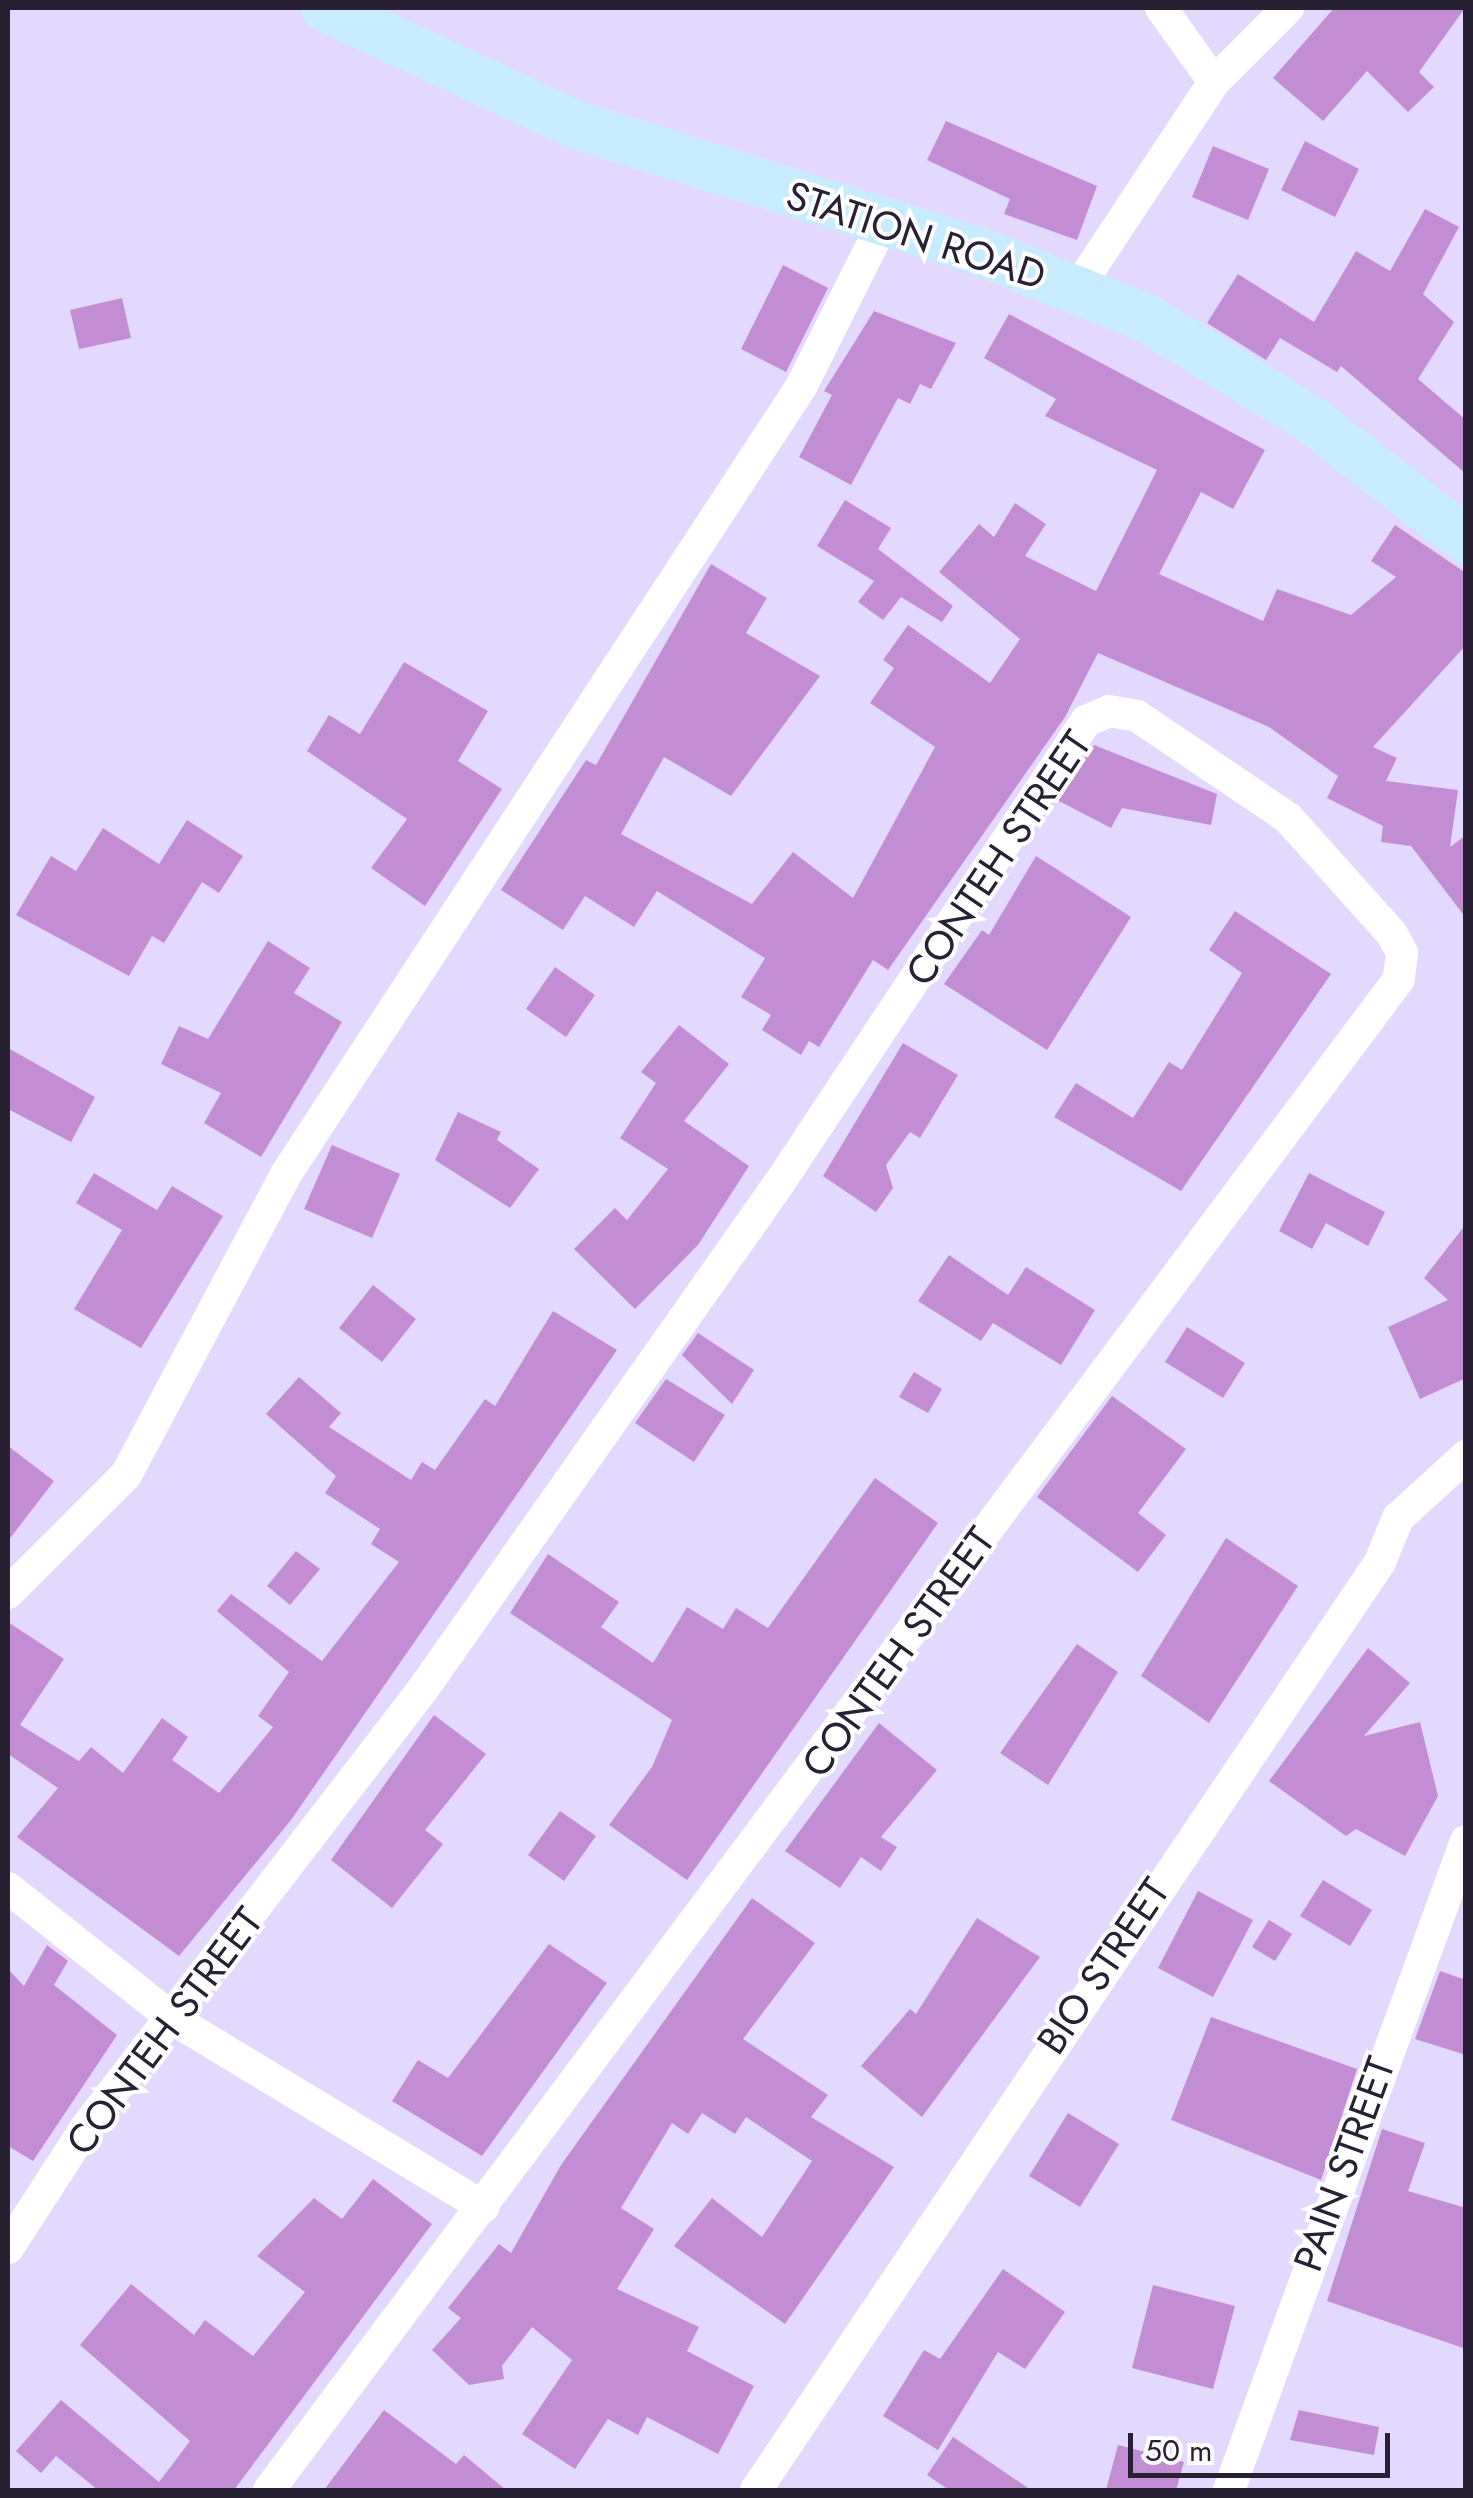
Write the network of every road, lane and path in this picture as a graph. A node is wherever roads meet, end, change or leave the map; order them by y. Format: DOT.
graph roads {
  1 [pos="325,8"];
  2 [pos="1161,8"];
  3 [pos="1288,8"];
  4 [pos="1214,82"];
  5 [pos="884,221"];
  6 [pos="1077,289"];
  7 [pos="1466,540"];
  8 [pos="1466,1456"];
  9 [pos="8,1593"];
  10 [pos="1466,1840"];
  11 [pos="8,1888"];
  12 [pos="172,2019"];
  13 [pos="483,2207"];
  14 [pos="8,2248"];
  15 [pos="269,2490"];
  16 [pos="756,2490"];
  17 [pos="1229,2490"];
  1 -- 5 [label="main road, STATION ROAD"];
  2 -- 4 [label="street"];
  3 -- 4 [label="street"];
  4 -- 6 [label="street"];
  5 -- 6 [label="main road, STATION ROAD"];
  5 -- 9 [label="street"];
  6 -- 7 [label="main road, STATION ROAD"];
  8 -- 16 [label="street, BIO STREET"];
  10 -- 17 [label="street, PAIN STREET"];
  11 -- 12 [label="street"];
  12 -- 13 [label="street"];
  12 -- 13 [label="street, CONTEH STREET"];
  12 -- 14 [label="street, CONTEH STREET"];
  13 -- 15 [label="street, CONTEH STREET"];
}
